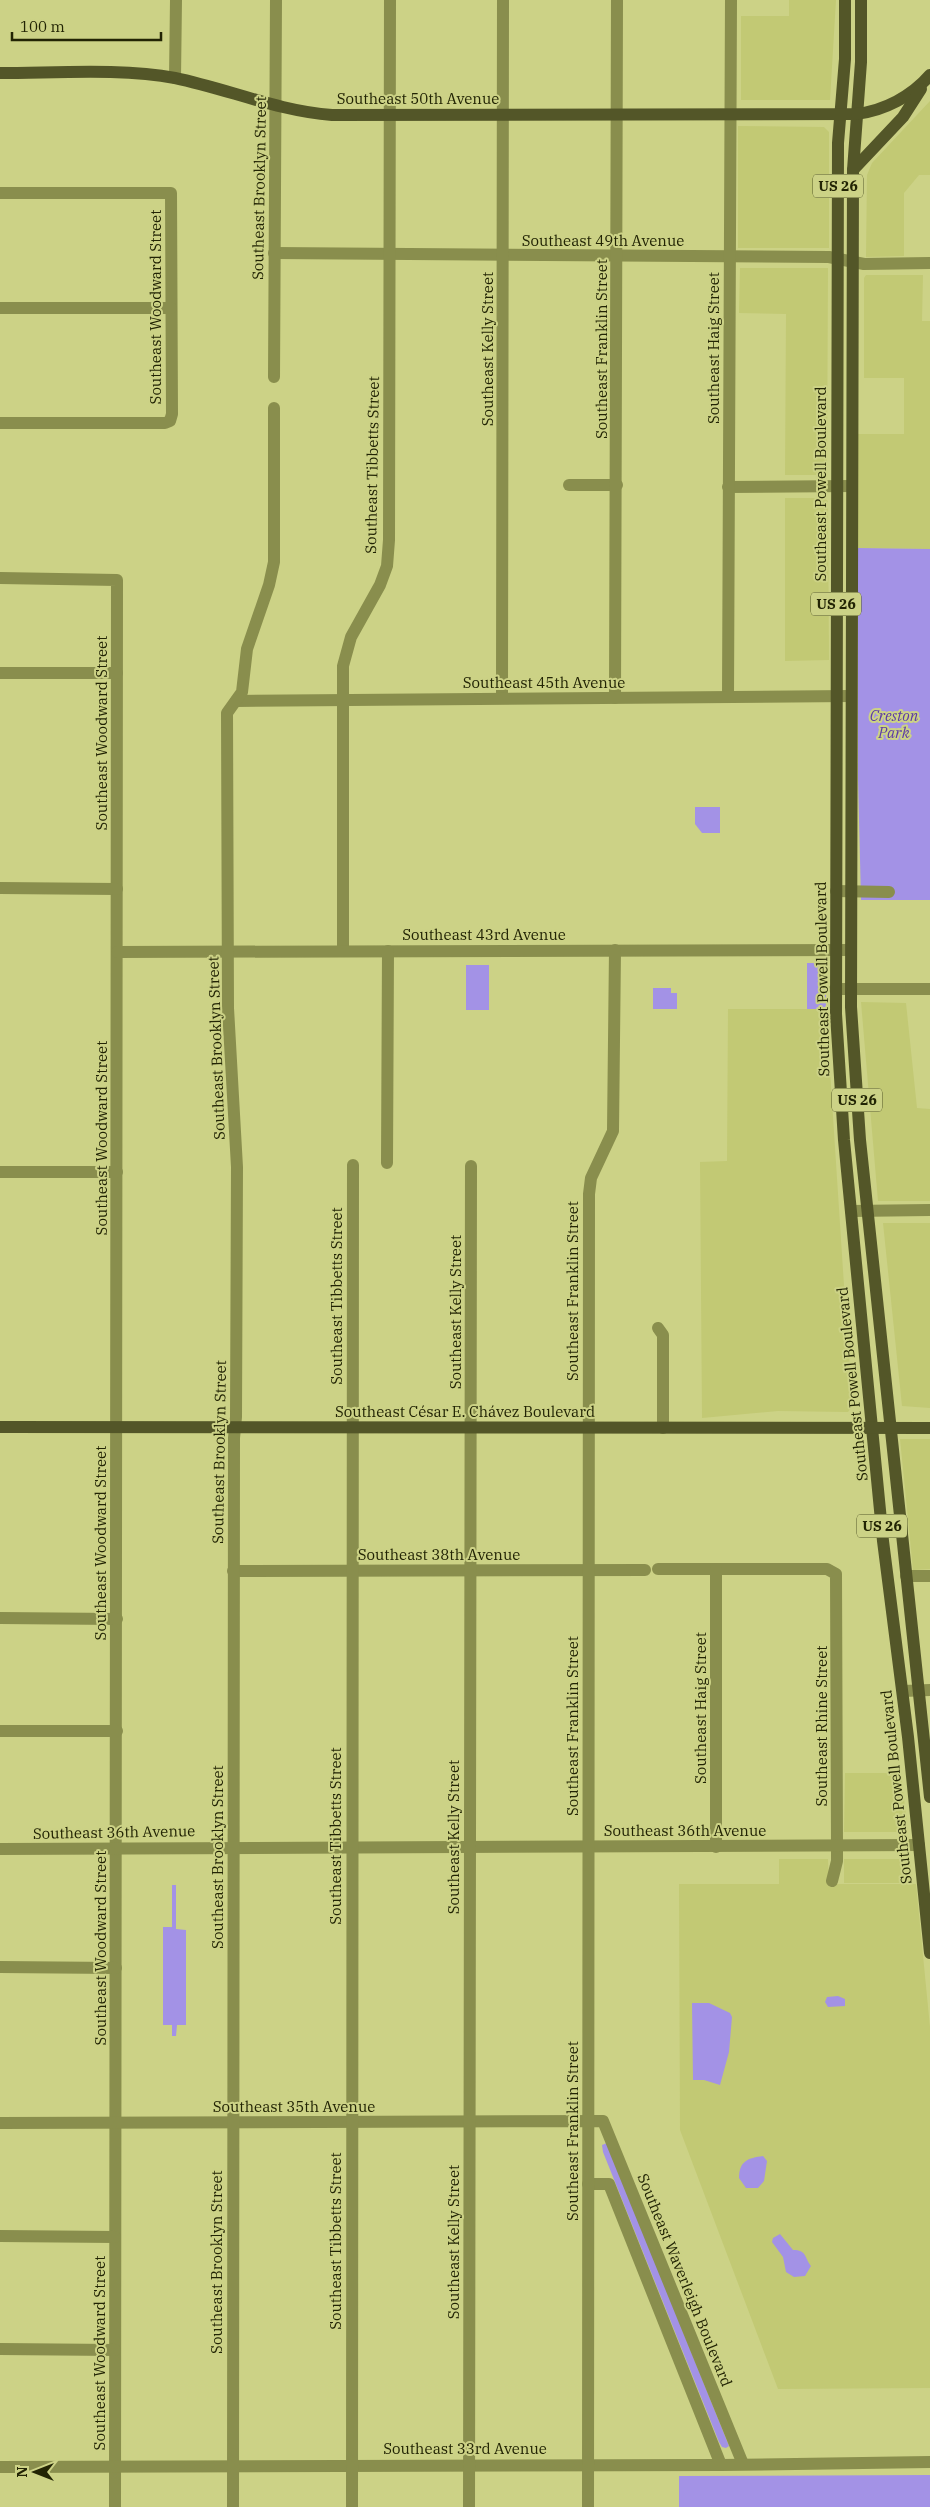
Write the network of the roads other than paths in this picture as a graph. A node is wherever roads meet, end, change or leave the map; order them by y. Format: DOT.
graph roads {
  1 [pos="176,0"];
  2 [pos="276,0"];
  3 [pos="390,0"];
  4 [pos="503,0"];
  5 [pos="617,0"];
  6 [pos="731,0"];
  7 [pos="845,0"];
  8 [pos="861,0"];
  9 [pos="0,73"];
  10 [pos="175,78"];
  11 [pos="929,78"];
  12 [pos="276,104"];
  13 [pos="389,114"];
  14 [pos="840,114"];
  15 [pos="856,114"];
  16 [pos="503,115"];
  17 [pos="617,115"];
  18 [pos="730,115"];
  19 [pos="853,170"];
  20 [pos="0,193"];
  21 [pos="274,253"];
  22 [pos="389,255"];
  23 [pos="503,256"];
  24 [pos="617,256"];
  25 [pos="730,258"];
  26 [pos="837,259"];
  27 [pos="853,262"];
  28 [pos="930,263"];
  29 [pos="0,308"];
  30 [pos="171,308"];
  31 [pos="274,377"];
  32 [pos="274,408"];
  33 [pos="0,423"];
  34 [pos="569,485"];
  35 [pos="617,485"];
  36 [pos="836,486"];
  37 [pos="852,486"];
  38 [pos="728,487"];
  39 [pos="0,578"];
  40 [pos="0,673"];
  41 [pos="117,673"];
  42 [pos="728,696"];
  43 [pos="836,696"];
  44 [pos="851,696"];
  45 [pos="502,698"];
  46 [pos="615,698"];
  47 [pos="341,699"];
  48 [pos="236,701"];
  49 [pos="0,888"];
  50 [pos="118,889"];
  51 [pos="836,891"];
  52 [pos="851,892"];
  53 [pos="889,892"];
  54 [pos="343,950"];
  55 [pos="615,950"];
  56 [pos="835,950"];
  57 [pos="851,950"];
  58 [pos="228,951"];
  59 [pos="388,951"];
  60 [pos="117,952"];
  61 [pos="835,989"];
  62 [pos="851,989"];
  63 [pos="930,989"];
  64 [pos="387,1163"];
  65 [pos="353,1165"];
  66 [pos="471,1166"];
  67 [pos="0,1172"];
  68 [pos="117,1172"];
  69 [pos="930,1210"];
  70 [pos="851,1211"];
  71 [pos="868,1211"];
  72 [pos="658,1328"];
  73 [pos="0,1427"];
  74 [pos="117,1427"];
  75 [pos="235,1427"];
  76 [pos="352,1427"];
  77 [pos="471,1427"];
  78 [pos="872,1427"];
  79 [pos="890,1427"];
  80 [pos="589,1428"];
  81 [pos="662,1428"];
  82 [pos="930,1428"];
  83 [pos="470,1569"];
  84 [pos="588,1569"];
  85 [pos="716,1569"];
  86 [pos="351,1570"];
  87 [pos="234,1571"];
  88 [pos="834,1571"];
  89 [pos="906,1576"];
  90 [pos="930,1576"];
  91 [pos="0,1618"];
  92 [pos="117,1619"];
  93 [pos="925,1690"];
  94 [pos="903,1691"];
  95 [pos="0,1731"];
  96 [pos="117,1731"];
  97 [pos="914,1795"];
  98 [pos="930,1797"];
  99 [pos="930,1806"];
  100 [pos="837,1845"];
  101 [pos="919,1845"];
  102 [pos="588,1846"];
  103 [pos="716,1846"];
  104 [pos="352,1847"];
  105 [pos="470,1847"];
  106 [pos="116,1848"];
  107 [pos="233,1848"];
  108 [pos="0,1849"];
  109 [pos="930,1859"];
  110 [pos="832,1881"];
  111 [pos="930,1953"];
  112 [pos="0,1967"];
  113 [pos="116,1968"];
  114 [pos="351,2122"];
  115 [pos="469,2122"];
  116 [pos="588,2122"];
  117 [pos="0,2123"];
  118 [pos="114,2123"];
  119 [pos="232,2123"];
  120 [pos="588,2184"];
  121 [pos="0,2236"];
  122 [pos="114,2237"];
  123 [pos="0,2349"];
  124 [pos="115,2350"];
  125 [pos="930,2462"];
  126 [pos="588,2464"];
  127 [pos="721,2464"];
  128 [pos="743,2464"];
  129 [pos="233,2465"];
  130 [pos="352,2465"];
  131 [pos="470,2465"];
  132 [pos="0,2467"];
  133 [pos="116,2467"];
  134 [pos="115,2507"];
  135 [pos="233,2507"];
  136 [pos="352,2507"];
  137 [pos="470,2507"];
  138 [pos="588,2507"];
  1 -- 10 [label="street"];
  2 -- 12 [label="street, Southeast Brooklyn Street"];
  3 -- 13 [label="street, Southeast Tibbetts Street"];
  4 -- 16 [label="street, Southeast Kelly Street"];
  5 -- 17 [label="street, Southeast Franklin Street"];
  6 -- 18 [label="street, Southeast Haig Street"];
  7 -- 14 [label="main road, Southeast Powell Boulevard / US 26"];
  8 -- 15 [label="main road, Southeast Powell Boulevard / US 26"];
  9 -- 10 [label="main road, Southeast 50th Avenue"];
  10 -- 12 [label="main road, Southeast 50th Avenue"];
  11 -- 15 [label="main road, Southeast 50th Avenue"];
  11 -- 19 [label="main road"];
  12 -- 13 [label="main road, Southeast 50th Avenue"];
  12 -- 21 [label="street, Southeast Brooklyn Street"];
  13 -- 16 [label="main road, Southeast 50th Avenue"];
  13 -- 22 [label="street, Southeast Tibbetts Street"];
  14 -- 15 [label="main road, Southeast 50th Avenue"];
  14 -- 18 [label="main road, Southeast 50th Avenue"];
  14 -- 26 [label="main road, Southeast Powell Boulevard / US 26"];
  15 -- 19 [label="main road, Southeast Powell Boulevard / US 26"];
  16 -- 17 [label="main road, Southeast 50th Avenue"];
  16 -- 23 [label="street, Southeast Kelly Street"];
  17 -- 18 [label="main road, Southeast 50th Avenue"];
  17 -- 24 [label="street, Southeast Franklin Street"];
  18 -- 25 [label="street, Southeast Haig Street"];
  19 -- 27 [label="main road, Southeast Powell Boulevard / US 26"];
  20 -- 30 [label="street, Southeast Woodward Street"];
  21 -- 22 [label="street, Southeast 49th Avenue"];
  21 -- 31 [label="street, Southeast Brooklyn Street"];
  22 -- 23 [label="street, Southeast 49th Avenue"];
  22 -- 47 [label="street, Southeast Tibbetts Street"];
  23 -- 24 [label="street, Southeast 49th Avenue"];
  23 -- 45 [label="street, Southeast Kelly Street"];
  24 -- 25 [label="street, Southeast 49th Avenue"];
  24 -- 35 [label="street, Southeast Franklin Street"];
  25 -- 26 [label="street, Southeast 49th Avenue"];
  25 -- 38 [label="street, Southeast Haig Street"];
  26 -- 27 [label="street, Southeast 49th Avenue"];
  26 -- 36 [label="main road, Southeast Powell Boulevard / US 26"];
  27 -- 28 [label="street, Southeast 49th Avenue"];
  27 -- 37 [label="main road, Southeast Powell Boulevard / US 26"];
  29 -- 30 [label="street"];
  30 -- 33 [label="street, Southeast Woodward Street"];
  32 -- 48 [label="street, Southeast Brooklyn Street"];
  34 -- 35 [label="street"];
  35 -- 46 [label="street, Southeast Franklin Street"];
  36 -- 37 [label="street"];
  36 -- 38 [label="street"];
  36 -- 43 [label="main road, Southeast Powell Boulevard / US 26"];
  37 -- 44 [label="main road, Southeast Powell Boulevard / US 26"];
  38 -- 42 [label="street, Southeast Haig Street"];
  39 -- 41 [label="street, Southeast Woodward Street"];
  40 -- 41 [label="street"];
  41 -- 50 [label="street, Southeast Woodward Street"];
  42 -- 43 [label="street, Southeast 45th Avenue"];
  42 -- 46 [label="street, Southeast 45th Avenue"];
  43 -- 44 [label="street, Southeast 45th Avenue"];
  43 -- 51 [label="main road, Southeast Powell Boulevard / US 26"];
  44 -- 52 [label="main road, Southeast Powell Boulevard / US 26"];
  45 -- 46 [label="street, Southeast 45th Avenue"];
  45 -- 47 [label="street, Southeast 45th Avenue"];
  47 -- 48 [label="street, Southeast 45th Avenue"];
  47 -- 54 [label="street, Southeast Tibbetts Street"];
  48 -- 58 [label="street, Southeast Brooklyn Street"];
  49 -- 50 [label="street"];
  50 -- 60 [label="street, Southeast Woodward Street"];
  51 -- 52 [label="street"];
  51 -- 56 [label="main road, Southeast Powell Boulevard / US 26"];
  52 -- 53 [label="street"];
  52 -- 57 [label="main road, Southeast Powell Boulevard / US 26"];
  54 -- 58 [label="street, Southeast 43rd Avenue"];
  54 -- 59 [label="street, Southeast 43rd Avenue"];
  55 -- 56 [label="street, Southeast 43rd Avenue"];
  55 -- 59 [label="street, Southeast 43rd Avenue"];
  55 -- 80 [label="street, Southeast Franklin Street"];
  56 -- 57 [label="street, Southeast 43rd Avenue"];
  56 -- 61 [label="main road, Southeast Powell Boulevard / US 26"];
  57 -- 62 [label="main road, Southeast Powell Boulevard / US 26"];
  58 -- 60 [label="street, Southeast 43rd Avenue"];
  58 -- 75 [label="street, Southeast Brooklyn Street"];
  59 -- 64 [label="street"];
  60 -- 68 [label="street, Southeast Woodward Street"];
  61 -- 62 [label="street"];
  61 -- 70 [label="main road, Southeast Powell Boulevard / US 26"];
  62 -- 63 [label="street"];
  62 -- 71 [label="main road, Southeast Powell Boulevard / US 26"];
  65 -- 76 [label="street, Southeast Tibbetts Street"];
  66 -- 77 [label="street, Southeast Kelly Street"];
  67 -- 68 [label="street"];
  68 -- 74 [label="street, Southeast Woodward Street"];
  69 -- 71 [label="street"];
  70 -- 71 [label="street"];
  70 -- 78 [label="main road, Southeast Powell Boulevard / US 26"];
  71 -- 79 [label="main road, Southeast Powell Boulevard / US 26"];
  72 -- 81 [label="street"];
  73 -- 74 [label="main road, Southeast César E. Chávez Boulevard"];
  74 -- 75 [label="main road, Southeast César E. Chávez Boulevard"];
  74 -- 92 [label="street, Southeast Woodward Street"];
  75 -- 76 [label="main road, Southeast César E. Chávez Boulevard"];
  75 -- 87 [label="street, Southeast Brooklyn Street"];
  76 -- 77 [label="main road, Southeast César E. Chávez Boulevard"];
  76 -- 86 [label="street, Southeast Tibbetts Street"];
  77 -- 80 [label="main road, Southeast César E. Chávez Boulevard"];
  77 -- 83 [label="street, Southeast Kelly Street"];
  78 -- 79 [label="main road, Southeast César E. Chávez Boulevard"];
  78 -- 81 [label="main road, Southeast César E. Chávez Boulevard"];
  78 -- 94 [label="main road, Southeast Powell Boulevard / US 26"];
  79 -- 82 [label="main road, Southeast César E. Chávez Boulevard"];
  79 -- 89 [label="main road, Southeast Powell Boulevard / US 26"];
  80 -- 81 [label="main road, Southeast César E. Chávez Boulevard"];
  80 -- 84 [label="street, Southeast Franklin Street"];
  83 -- 84 [label="street, Southeast 38th Avenue"];
  83 -- 86 [label="street, Southeast 38th Avenue"];
  83 -- 105 [label="street, Southeast Kelly Street"];
  84 -- 85 [label="street, Southeast 38th Avenue"];
  84 -- 102 [label="street, Southeast Franklin Street"];
  85 -- 88 [label="street, Southeast 38th Avenue"];
  85 -- 103 [label="street, Southeast Haig Street"];
  86 -- 87 [label="street, Southeast 38th Avenue"];
  86 -- 104 [label="street, Southeast Tibbetts Street"];
  87 -- 107 [label="street, Southeast Brooklyn Street"];
  88 -- 100 [label="street, Southeast Rhine Street"];
  89 -- 90 [label="street"];
  89 -- 93 [label="main road, Southeast Powell Boulevard / US 26"];
  91 -- 92 [label="street"];
  92 -- 96 [label="street, Southeast Woodward Street"];
  93 -- 94 [label="street"];
  93 -- 98 [label="main road, Southeast Powell Boulevard / US 26"];
  94 -- 97 [label="main road, Southeast Powell Boulevard / US 26"];
  95 -- 96 [label="street"];
  96 -- 106 [label="street, Southeast Woodward Street"];
  97 -- 99 [label="main road"];
  97 -- 101 [label="main road, Southeast Powell Boulevard / US 26"];
  100 -- 101 [label="street, Southeast 36th Avenue"];
  100 -- 103 [label="street, Southeast 36th Avenue"];
  100 -- 110 [label="street, Southeast Rhine Street"];
  101 -- 109 [label="main road"];
  101 -- 111 [label="main road, Southeast Powell Boulevard / US 26"];
  102 -- 103 [label="street, Southeast 36th Avenue"];
  102 -- 105 [label="street, Southeast 36th Avenue"];
  102 -- 116 [label="street, Southeast Franklin Street"];
  104 -- 105 [label="street, Southeast 36th Avenue"];
  104 -- 107 [label="street, Southeast 36th Avenue"];
  104 -- 114 [label="street, Southeast Tibbetts Street"];
  105 -- 115 [label="street, Southeast Kelly Street"];
  106 -- 107 [label="street, Southeast 36th Avenue"];
  106 -- 108 [label="street, Southeast 36th Avenue"];
  106 -- 113 [label="street, Southeast Woodward Street"];
  107 -- 119 [label="street, Southeast Brooklyn Street"];
  112 -- 113 [label="street"];
  113 -- 118 [label="street, Southeast Woodward Street"];
  114 -- 115 [label="street, Southeast 35th Avenue"];
  114 -- 119 [label="street, Southeast 35th Avenue"];
  114 -- 130 [label="street, Southeast Tibbetts Street"];
  115 -- 116 [label="street, Southeast 35th Avenue"];
  115 -- 131 [label="street, Southeast Kelly Street"];
  116 -- 120 [label="street, Southeast Franklin Street"];
  116 -- 128 [label="street, Southeast Waverleigh Boulevard"];
  117 -- 118 [label="street, Southeast 35th Avenue"];
  118 -- 119 [label="street, Southeast 35th Avenue"];
  118 -- 122 [label="street, Southeast Woodward Street"];
  119 -- 129 [label="street, Southeast Brooklyn Street"];
  120 -- 126 [label="street, Southeast Franklin Street"];
  120 -- 127 [label="street"];
  121 -- 122 [label="street"];
  122 -- 124 [label="street, Southeast Woodward Street"];
  123 -- 124 [label="street"];
  124 -- 133 [label="street, Southeast Woodward Street"];
  125 -- 128 [label="street, Southeast 33rd Avenue"];
  126 -- 127 [label="street, Southeast 33rd Avenue"];
  126 -- 131 [label="street, Southeast 33rd Avenue"];
  126 -- 138 [label="street, Southeast Franklin Street"];
  127 -- 128 [label="street, Southeast 33rd Avenue"];
  129 -- 130 [label="street, Southeast 33rd Avenue"];
  129 -- 133 [label="street, Southeast 33rd Avenue"];
  129 -- 135 [label="street, Southeast Brooklyn Street"];
  130 -- 131 [label="street, Southeast 33rd Avenue"];
  130 -- 136 [label="street, Southeast Tibbetts Street"];
  131 -- 137 [label="street, Southeast Kelly Street"];
  132 -- 133 [label="street, Southeast 33rd Avenue"];
  133 -- 134 [label="street, Southeast Woodward Street"];
}
